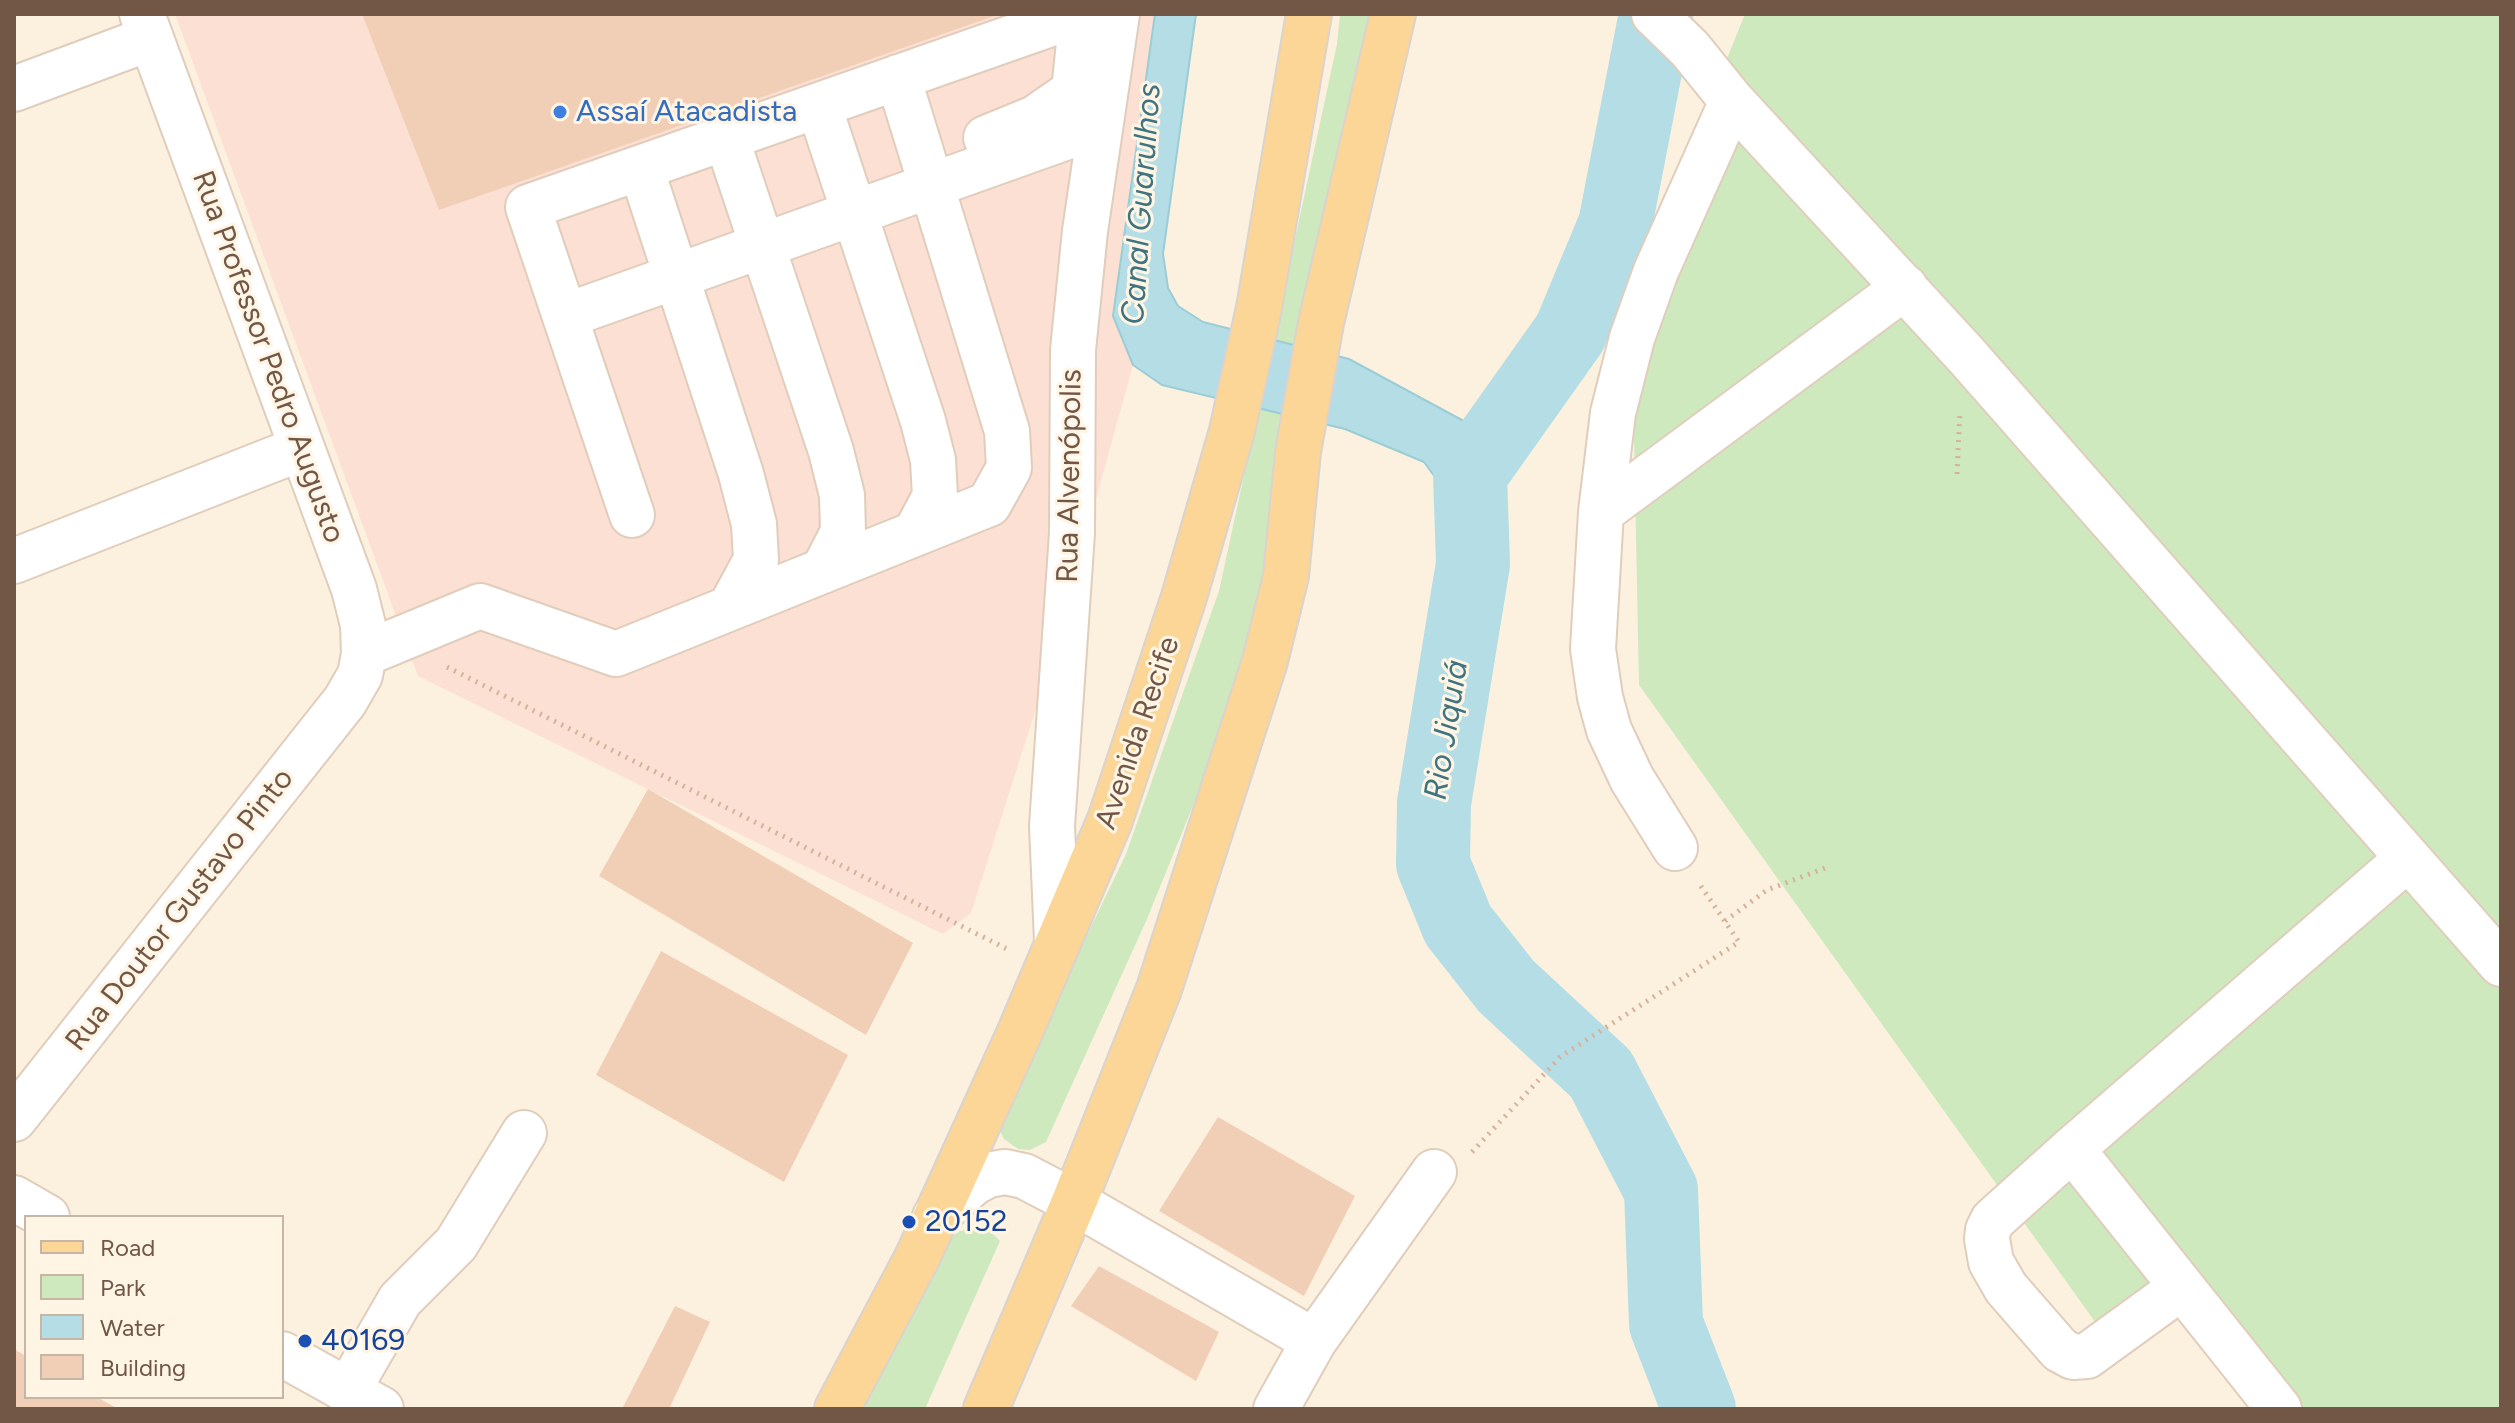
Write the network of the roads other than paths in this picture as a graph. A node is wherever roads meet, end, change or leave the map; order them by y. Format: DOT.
graph roads {
  1 [pos="1080,14"];
  2 [pos="1117,14"];
  3 [pos="1309,14"];
  4 [pos="1393,14"];
  5 [pos="1654,14"];
  6 [pos="146,26"];
  7 [pos="898,77"];
  8 [pos="14,89"];
  9 [pos="1732,101"];
  10 [pos="819,106"];
  11 [pos="1098,126"];
  12 [pos="726,137"];
  13 [pos="641,168"];
  14 [pos="928,174"];
  15 [pos="854,212"];
  16 [pos="762,245"];
  17 [pos="676,276"];
  18 [pos="1905,287"];
  19 [pos="565,316"];
  20 [pos="302,448"];
  21 [pos="1601,512"];
  22 [pos="632,515"];
  23 [pos="915,534"];
  24 [pos="14,561"];
  25 [pos="823,571"];
  26 [pos="730,608"];
  27 [pos="364,654"];
  28 [pos="345,701"];
  29 [pos="1675,848"];
  30 [pos="2407,859"];
  31 [pos="1051,955"];
  32 [pos="2501,964"];
  33 [pos="14,1119"];
  34 [pos="524,1133"];
  35 [pos="2072,1149"];
  36 [pos="1434,1172"];
  37 [pos="14,1198"];
  38 [pos="1074,1202"];
  39 [pos="44,1215"];
  40 [pos="935,1217"];
  41 [pos="2182,1287"];
  42 [pos="1314,1341"];
  43 [pos="284,1355"];
  44 [pos="364,1400"];
  45 [pos="837,1409"];
  46 [pos="986,1409"];
  47 [pos="1276,1409"];
  48 [pos="2279,1409"];
  1 -- 7 [label="street"];
  1 -- 14 [label="street"];
  2 -- 11 [label="street, Rua Alvenópolis"];
  3 -- 31 [label="main road, Avenida Recife"];
  4 -- 38 [label="main road"];
  5 -- 9 [label="street"];
  6 -- 8 [label="street"];
  6 -- 20 [label="street, Rua Professor Pedro Augusto"];
  7 -- 10 [label="street"];
  7 -- 14 [label="street"];
  9 -- 18 [label="street"];
  9 -- 21 [label="street"];
  10 -- 12 [label="street"];
  10 -- 15 [label="street"];
  11 -- 14 [label="street"];
  11 -- 31 [label="street, Rua Alvenópolis"];
  12 -- 13 [label="street"];
  12 -- 16 [label="street"];
  13 -- 17 [label="street"];
  13 -- 19 [label="street"];
  14 -- 15 [label="street"];
  14 -- 23 [label="street"];
  15 -- 16 [label="street"];
  15 -- 23 [label="street"];
  16 -- 17 [label="street"];
  16 -- 25 [label="street"];
  17 -- 19 [label="street"];
  17 -- 26 [label="street"];
  18 -- 21 [label="street"];
  18 -- 30 [label="street"];
  19 -- 22 [label="street"];
  20 -- 24 [label="street"];
  20 -- 27 [label="street, Rua Professor Pedro Augusto"];
  21 -- 29 [label="street"];
  23 -- 25 [label="street"];
  25 -- 26 [label="street"];
  26 -- 27 [label="street"];
  27 -- 28 [label="street, Rua Professor Pedro Augusto"];
  28 -- 33 [label="street, Rua Doutor Gustavo Pinto"];
  30 -- 32 [label="street"];
  30 -- 35 [label="street"];
  31 -- 40 [label="main road, Avenida Recife"];
  34 -- 44 [label="street"];
  35 -- 41 [label="street"];
  35 -- 41 [label="street"];
  36 -- 42 [label="street"];
  37 -- 39 [label="street"];
  38 -- 40 [label="street"];
  38 -- 42 [label="street"];
  38 -- 46 [label="main road"];
  40 -- 45 [label="main road, Avenida Recife"];
  41 -- 48 [label="street"];
  42 -- 47 [label="street"];
  43 -- 44 [label="street"];
}
